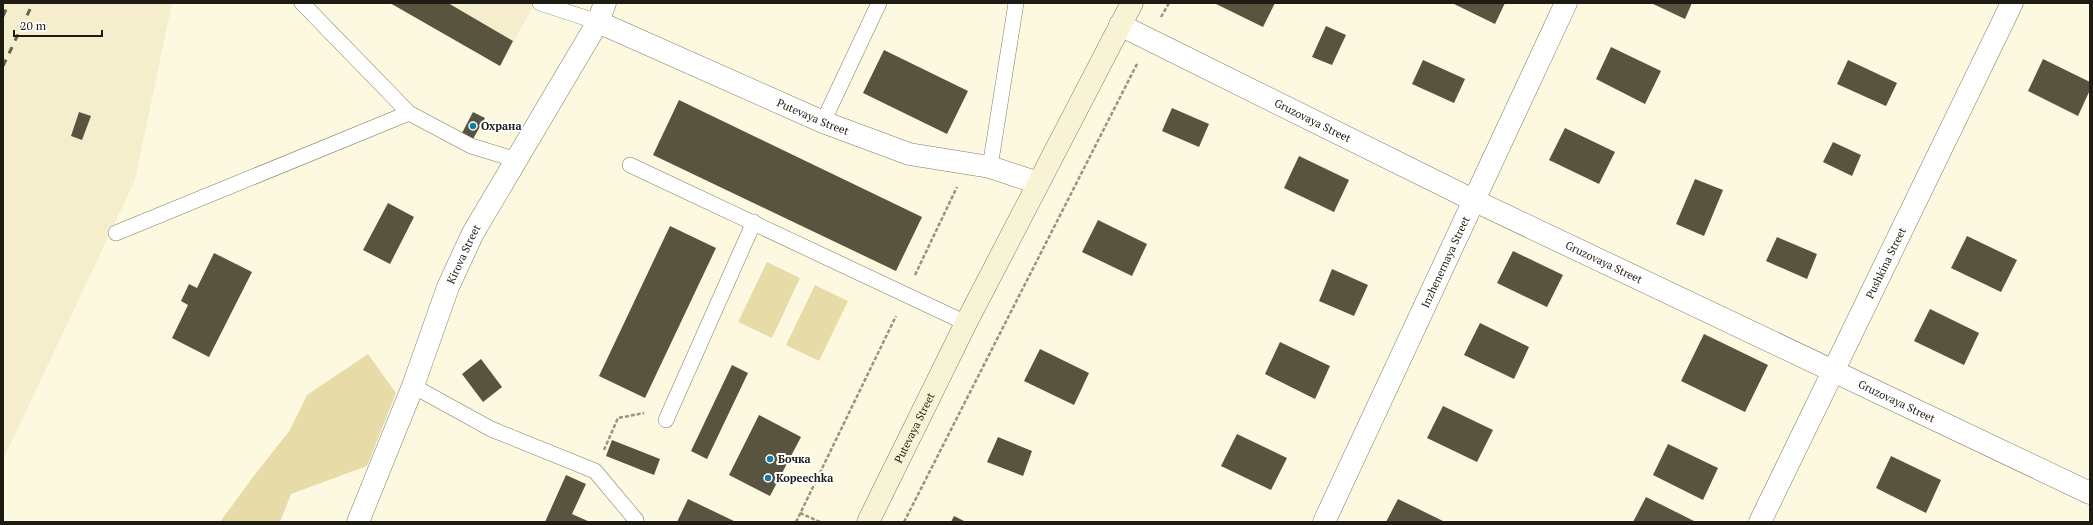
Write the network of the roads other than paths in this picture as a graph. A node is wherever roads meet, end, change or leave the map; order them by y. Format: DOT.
graph roads {
  1 [pos="302,3"];
  2 [pos="540,3"];
  3 [pos="879,3"];
  4 [pos="1016,3"];
  5 [pos="1132,3"];
  6 [pos="1566,3"];
  7 [pos="2012,3"];
  8 [pos="601,13"];
  9 [pos="1120,25"];
  10 [pos="409,112"];
  11 [pos="824,122"];
  12 [pos="517,160"];
  13 [pos="630,165"];
  14 [pos="990,167"];
  15 [pos="1038,183"];
  16 [pos="1473,200"];
  17 [pos="754,222"];
  18 [pos="116,233"];
  19 [pos="966,323"];
  20 [pos="1833,370"];
  21 [pos="413,386"];
  22 [pos="669,414"];
  23 [pos="2090,493"];
  24 [pos="636,520"];
  25 [pos="358,522"];
  26 [pos="868,522"];
  27 [pos="1324,522"];
  28 [pos="1760,522"];
  1 -- 10 [label="lane"];
  2 -- 8 [label="lane"];
  3 -- 11 [label="lane"];
  4 -- 14 [label="lane"];
  5 -- 9 [label="street, Putevaya Street"];
  6 -- 16 [label="street, Inzhenernaya Street"];
  7 -- 20 [label="street, Pushkina Street"];
  8 -- 11 [label="street, Putevaya Street"];
  8 -- 12 [label="street, Kirova Street"];
  9 -- 15 [label="street, Putevaya Street"];
  9 -- 16 [label="street, Gruzovaya Street"];
  10 -- 12 [label="lane"];
  10 -- 18 [label="lane"];
  11 -- 14 [label="street, Putevaya Street"];
  12 -- 21 [label="street, Kirova Street"];
  13 -- 17 [label="lane"];
  14 -- 15 [label="street, Putevaya Street"];
  15 -- 19 [label="street, Putevaya Street"];
  16 -- 20 [label="street, Gruzovaya Street"];
  16 -- 27 [label="street, Inzhenernaya Street"];
  17 -- 19 [label="lane"];
  17 -- 22 [label="lane"];
  19 -- 26 [label="street, Putevaya Street"];
  20 -- 23 [label="street, Gruzovaya Street"];
  20 -- 28 [label="street, Pushkina Street"];
  21 -- 24 [label="lane"];
  21 -- 25 [label="street, Kirova Street"];
}
